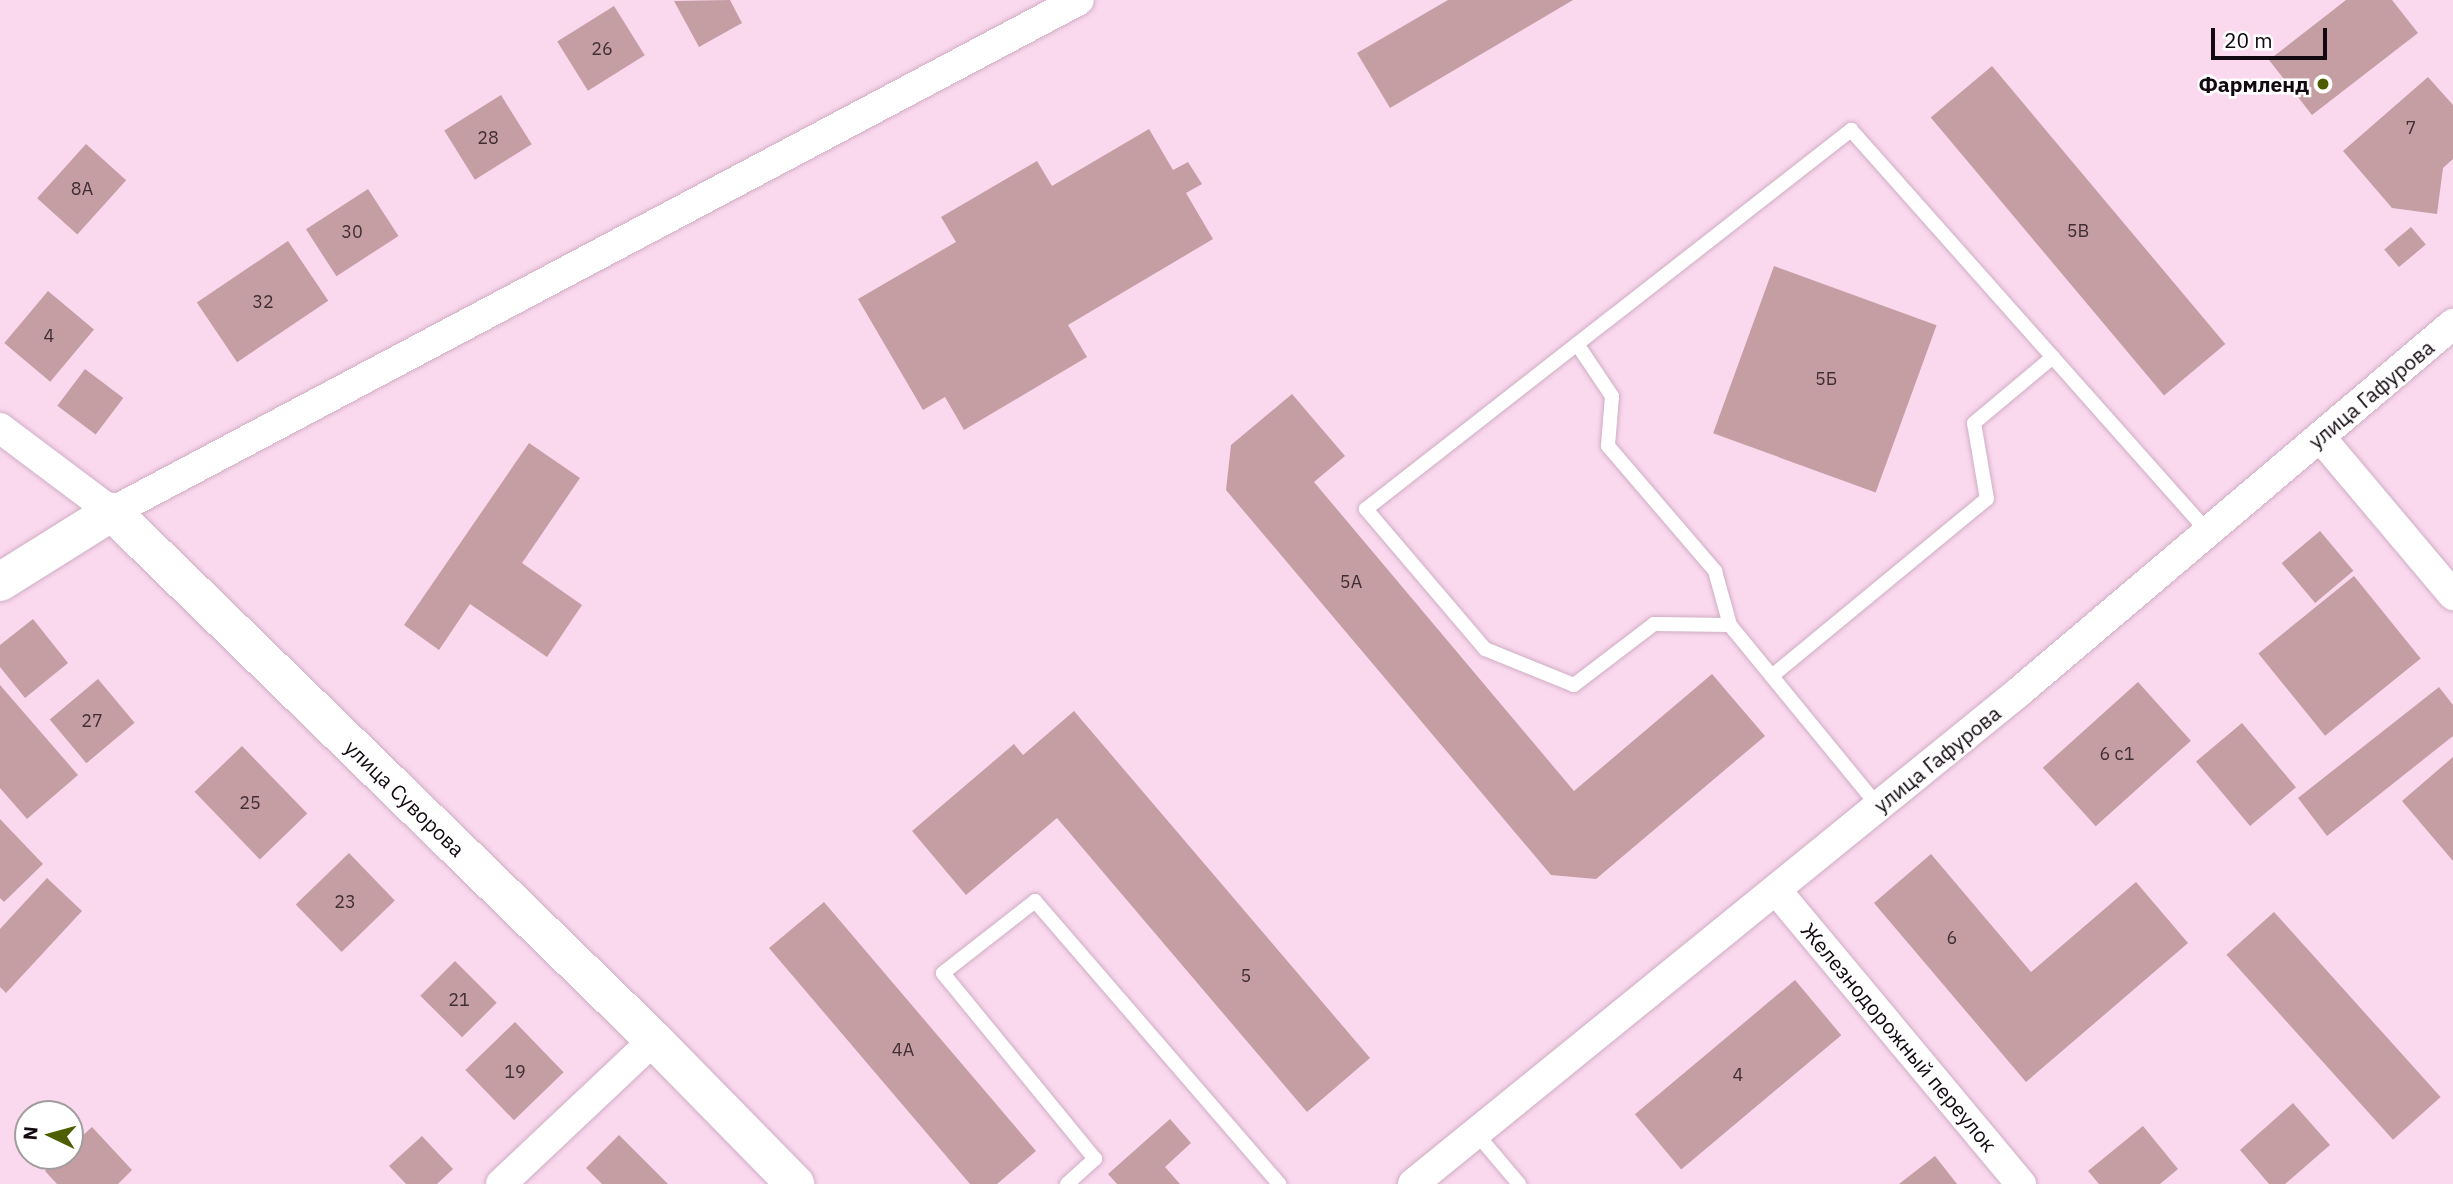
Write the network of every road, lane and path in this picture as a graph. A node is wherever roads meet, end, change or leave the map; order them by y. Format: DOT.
graph roads {
  1 [pos="1079,0"];
  2 [pos="2453,324"];
  3 [pos="1577,344"];
  4 [pos="2053,357"];
  5 [pos="0,428"];
  6 [pos="2320,437"];
  7 [pos="112,512"];
  8 [pos="2208,532"];
  9 [pos="0,582"];
  10 [pos="2453,596"];
  11 [pos="1730,625"];
  12 [pos="1772,676"];
  13 [pos="1878,806"];
  14 [pos="1776,890"];
  15 [pos="654,1040"];
  16 [pos="1476,1133"];
  17 [pos="501,1184"];
  18 [pos="795,1184"];
  19 [pos="1067,1184"];
  20 [pos="1279,1184"];
  21 [pos="1413,1184"];
  22 [pos="1519,1184"];
  23 [pos="2021,1184"];
  1 -- 7 [label="street"];
  2 -- 6 [label="street, улица Гафурова"];
  3 -- 4 [label="lane"];
  3 -- 11 [label="lane"];
  3 -- 11 [label="lane"];
  4 -- 8 [label="lane"];
  4 -- 12 [label="lane"];
  5 -- 7 [label="street, улица Суворова"];
  6 -- 8 [label="street, улица Гафурова"];
  6 -- 10 [label="street"];
  7 -- 9 [label="street"];
  7 -- 15 [label="street, улица Суворова"];
  8 -- 13 [label="street, улица Гафурова"];
  11 -- 12 [label="lane"];
  12 -- 13 [label="lane"];
  13 -- 14 [label="street, улица Гафурова"];
  14 -- 16 [label="street, улица Гафурова"];
  14 -- 23 [label="street, Железнодорожный переулок"];
  15 -- 17 [label="street"];
  15 -- 18 [label="street, улица Суворова"];
  16 -- 21 [label="street, улица Гафурова"];
  16 -- 22 [label="lane"];
  19 -- 20 [label="lane"];
}
